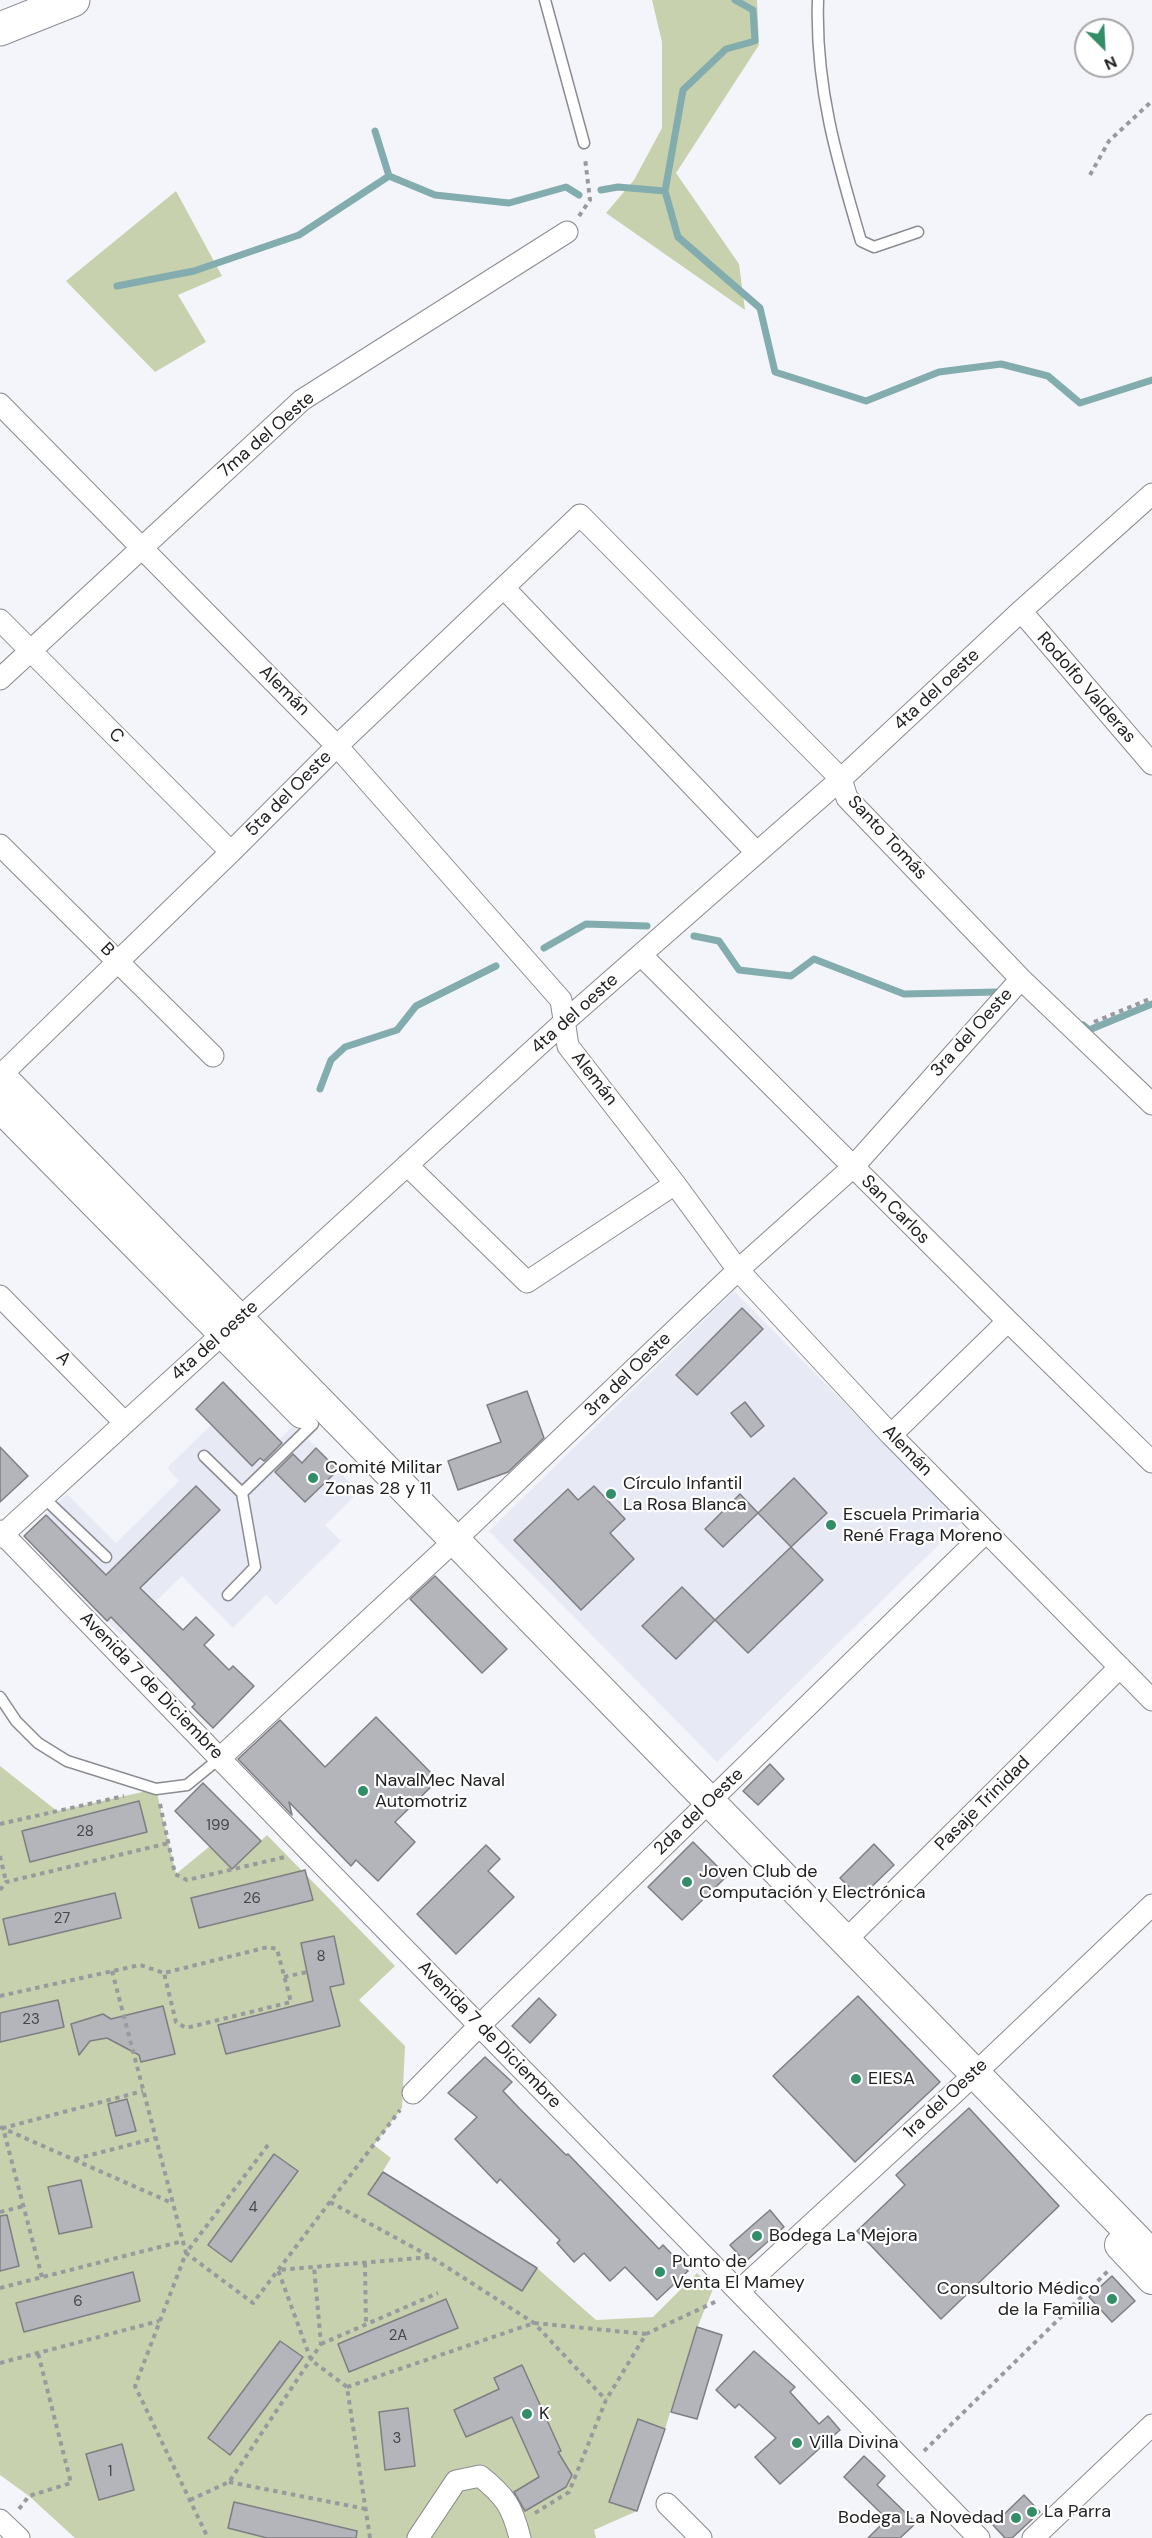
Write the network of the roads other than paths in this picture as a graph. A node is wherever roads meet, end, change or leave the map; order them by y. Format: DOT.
graph roads {
  1 [pos="73,0"];
  2 [pos="545,0"];
  3 [pos="818,0"];
  4 [pos="0,29"];
  5 [pos="584,143"];
  6 [pos="567,232"];
  7 [pos="918,232"];
  8 [pos="0,404"];
  9 [pos="1152,494"];
  10 [pos="580,515"];
  11 [pos="142,548"];
  12 [pos="504,588"];
  13 [pos="1021,611"];
  14 [pos="0,620"];
  15 [pos="31,651"];
  16 [pos="0,679"];
  17 [pos="337,746"];
  18 [pos="1152,764"];
  19 [pos="841,779"];
  20 [pos="0,844"];
  21 [pos="231,852"];
  22 [pos="757,853"];
  23 [pos="641,955"];
  24 [pos="119,961"];
  25 [pos="1021,978"];
  26 [pos="564,1022"];
  27 [pos="213,1056"];
  28 [pos="0,1076"];
  29 [pos="1152,1104"];
  30 [pos="0,1107"];
  31 [pos="407,1165"];
  32 [pos="853,1167"];
  33 [pos="675,1184"];
  34 [pos="738,1270"];
  35 [pos="0,1296"];
  36 [pos="1008,1321"];
  37 [pos="231,1326"];
  38 [pos="125,1423"];
  39 [pos="313,1424"];
  40 [pos="891,1435"];
  41 [pos="204,1456"];
  42 [pos="1152,1462"];
  43 [pos="242,1493"];
  44 [pos="44,1497"];
  45 [pos="986,1532"];
  46 [pos="1,1534"];
  47 [pos="447,1547"];
  48 [pos="106,1557"];
  49 [pos="228,1595"];
  50 [pos="1120,1667"];
  51 [pos="0,1697"];
  52 [pos="1152,1700"];
  53 [pos="220,1758"];
  54 [pos="704,1806"];
  55 [pos="1152,1905"];
  56 [pos="845,1941"];
  57 [pos="480,2025"];
  58 [pos="970,2078"];
  59 [pos="413,2093"];
  60 [pos="1139,2253"];
  61 [pos="1152,2279"];
  62 [pos="739,2291"];
  63 [pos="1152,2425"];
  64 [pos="667,2504"];
  65 [pos="518,2531"];
  66 [pos="418,2538"];
  67 [pos="701,2538"];
  68 [pos="979,2538"];
  69 [pos="1033,2538"];
  1 -- 4 [label="highway"];
  2 -- 5 [label="lane"];
  3 -- 7 [label="lane"];
  6 -- 11 [label="street, 7ma del Oeste"];
  8 -- 11 [label="street, Alemán"];
  9 -- 13 [label="street, 4ta del oeste"];
  10 -- 12 [label="street, 5ta del Oeste"];
  10 -- 19 [label="street, Santo Tomás"];
  11 -- 15 [label="street, 7ma del Oeste"];
  11 -- 17 [label="street, Alemán"];
  12 -- 17 [label="street, 5ta del Oeste"];
  12 -- 22 [label="street"];
  13 -- 18 [label="street, Rodolfo Valderas"];
  13 -- 19 [label="street, 4ta del oeste"];
  14 -- 15 [label="street, C"];
  15 -- 16 [label="street, 7ma del Oeste"];
  15 -- 21 [label="street, C"];
  17 -- 21 [label="street, 5ta del Oeste"];
  17 -- 26 [label="street, Alemán"];
  19 -- 22 [label="street, 4ta del oeste"];
  19 -- 25 [label="street, Santo Tomás"];
  20 -- 24 [label="street, B"];
  21 -- 24 [label="street, 5ta del Oeste"];
  22 -- 23 [label="street, 4ta del oeste"];
  23 -- 26 [label="street, 4ta del oeste"];
  23 -- 32 [label="street, San Carlos"];
  24 -- 27 [label="street, B"];
  24 -- 28 [label="street, 5ta del Oeste"];
  25 -- 29 [label="street, Santo Tomás"];
  25 -- 32 [label="street, 3ra del Oeste"];
  26 -- 31 [label="street, 4ta del oeste"];
  26 -- 33 [label="street, Alemán"];
  28 -- 37 [label="main road"];
  30 -- 37 [label="main road"];
  31 -- 33 [label="street"];
  31 -- 37 [label="street, 4ta del oeste"];
  32 -- 34 [label="street, 3ra del Oeste"];
  32 -- 36 [label="street, San Carlos"];
  33 -- 34 [label="street, Alemán"];
  34 -- 40 [label="street, Alemán"];
  34 -- 47 [label="street, 3ra del Oeste"];
  35 -- 38 [label="street, A"];
  36 -- 40 [label="street"];
  36 -- 42 [label="street, San Carlos"];
  37 -- 38 [label="street, 4ta del oeste"];
  37 -- 39 [label="main road"];
  37 -- 47 [label="main road"];
  38 -- 44 [label="street, 4ta del oeste"];
  39 -- 43 [label="lane"];
  39 -- 47 [label="main road"];
  40 -- 45 [label="street, Alemán"];
  41 -- 43 [label="lane"];
  43 -- 49 [label="lane"];
  44 -- 46 [label="street, 4ta del oeste"];
  44 -- 48 [label="lane"];
  45 -- 50 [label="street, Alemán"];
  45 -- 54 [label="street, 2da del Oeste"];
  46 -- 53 [label="street, Avenida 7 de Diciembre"];
  47 -- 53 [label="street, 3ra del Oeste"];
  47 -- 54 [label="main road"];
  50 -- 52 [label="street, Alemán"];
  50 -- 56 [label="street, Pasaje Trinidad"];
  51 -- 53 [label="lane"];
  53 -- 57 [label="street, Avenida 7 de Diciembre"];
  54 -- 56 [label="main road"];
  54 -- 57 [label="street, 2da del Oeste"];
  54 -- 58 [label="main road"];
  55 -- 58 [label="street, 1ra del Oeste"];
  56 -- 58 [label="main road"];
  57 -- 59 [label="street, 2da del Oeste"];
  57 -- 62 [label="street, Avenida 7 de Diciembre"];
  58 -- 60 [label="main road"];
  58 -- 62 [label="street, 1ra del Oeste"];
  60 -- 61 [label="main road"];
  62 -- 68 [label="street, Avenida 7 de Diciembre"];
  63 -- 69 [label="street"];
  64 -- 67 [label="street"];
  65 -- 66 [label="street"];
}
